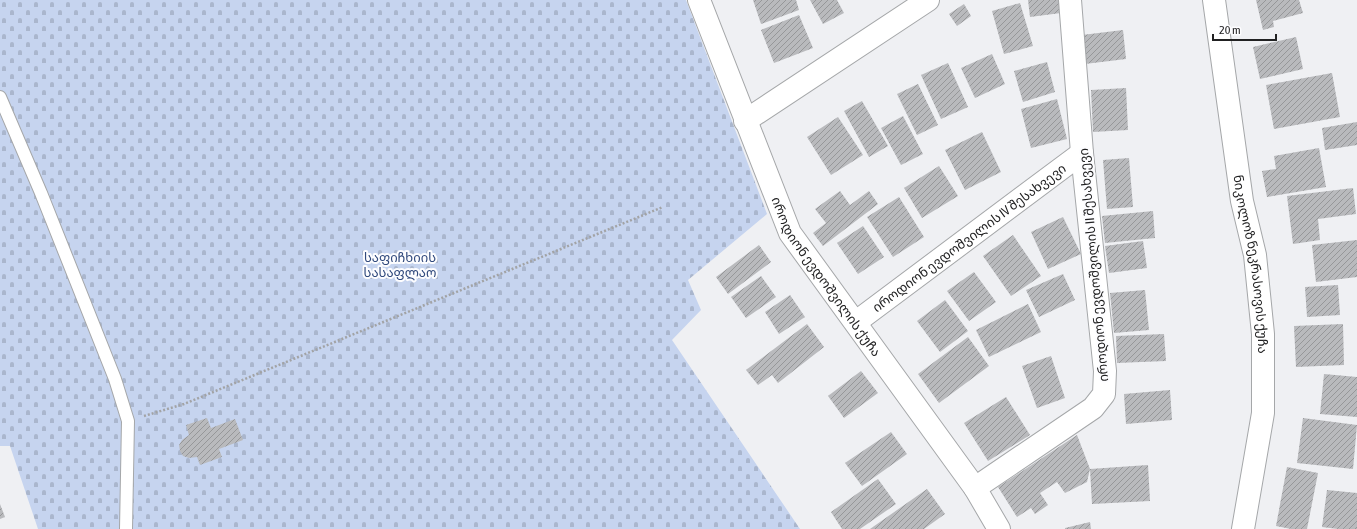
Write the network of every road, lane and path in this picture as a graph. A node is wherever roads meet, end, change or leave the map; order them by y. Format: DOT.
graph roads {
  1 [pos="699,0"];
  2 [pos="928,0"];
  3 [pos="1070,0"];
  4 [pos="1214,0"];
  5 [pos="0,97"];
  6 [pos="746,121"];
  7 [pos="1082,153"];
  8 [pos="663,207"];
  9 [pos="856,322"];
  10 [pos="128,421"];
  11 [pos="975,488"];
  12 [pos="126,529"];
  13 [pos="999,529"];
  14 [pos="1243,529"];
  1 -- 6 [label="street, იროდიონ ევდოშვილის ქუჩა"];
  2 -- 6 [label="street"];
  3 -- 7 [label="street, იროდიონ ევდოშვილის II შესახვევი"];
  4 -- 14 [label="street, ნიკოლოზ ნეკრასოვის ქუჩა"];
  5 -- 10 [label="lane"];
  6 -- 9 [label="street, იროდიონ ევდოშვილის ქუჩა"];
  7 -- 9 [label="street, იროდიონ ევდოშვილის IV შესახვევი"];
  7 -- 11 [label="street, იროდიონ ევდოშვილის II შესახვევი"];
  8 -- 10 [label="path"];
  9 -- 11 [label="street, იროდიონ ევდოშვილის ქუჩა"];
  10 -- 12 [label="lane"];
  11 -- 13 [label="street, იროდიონ ევდოშვილის ქუჩა"];
}
